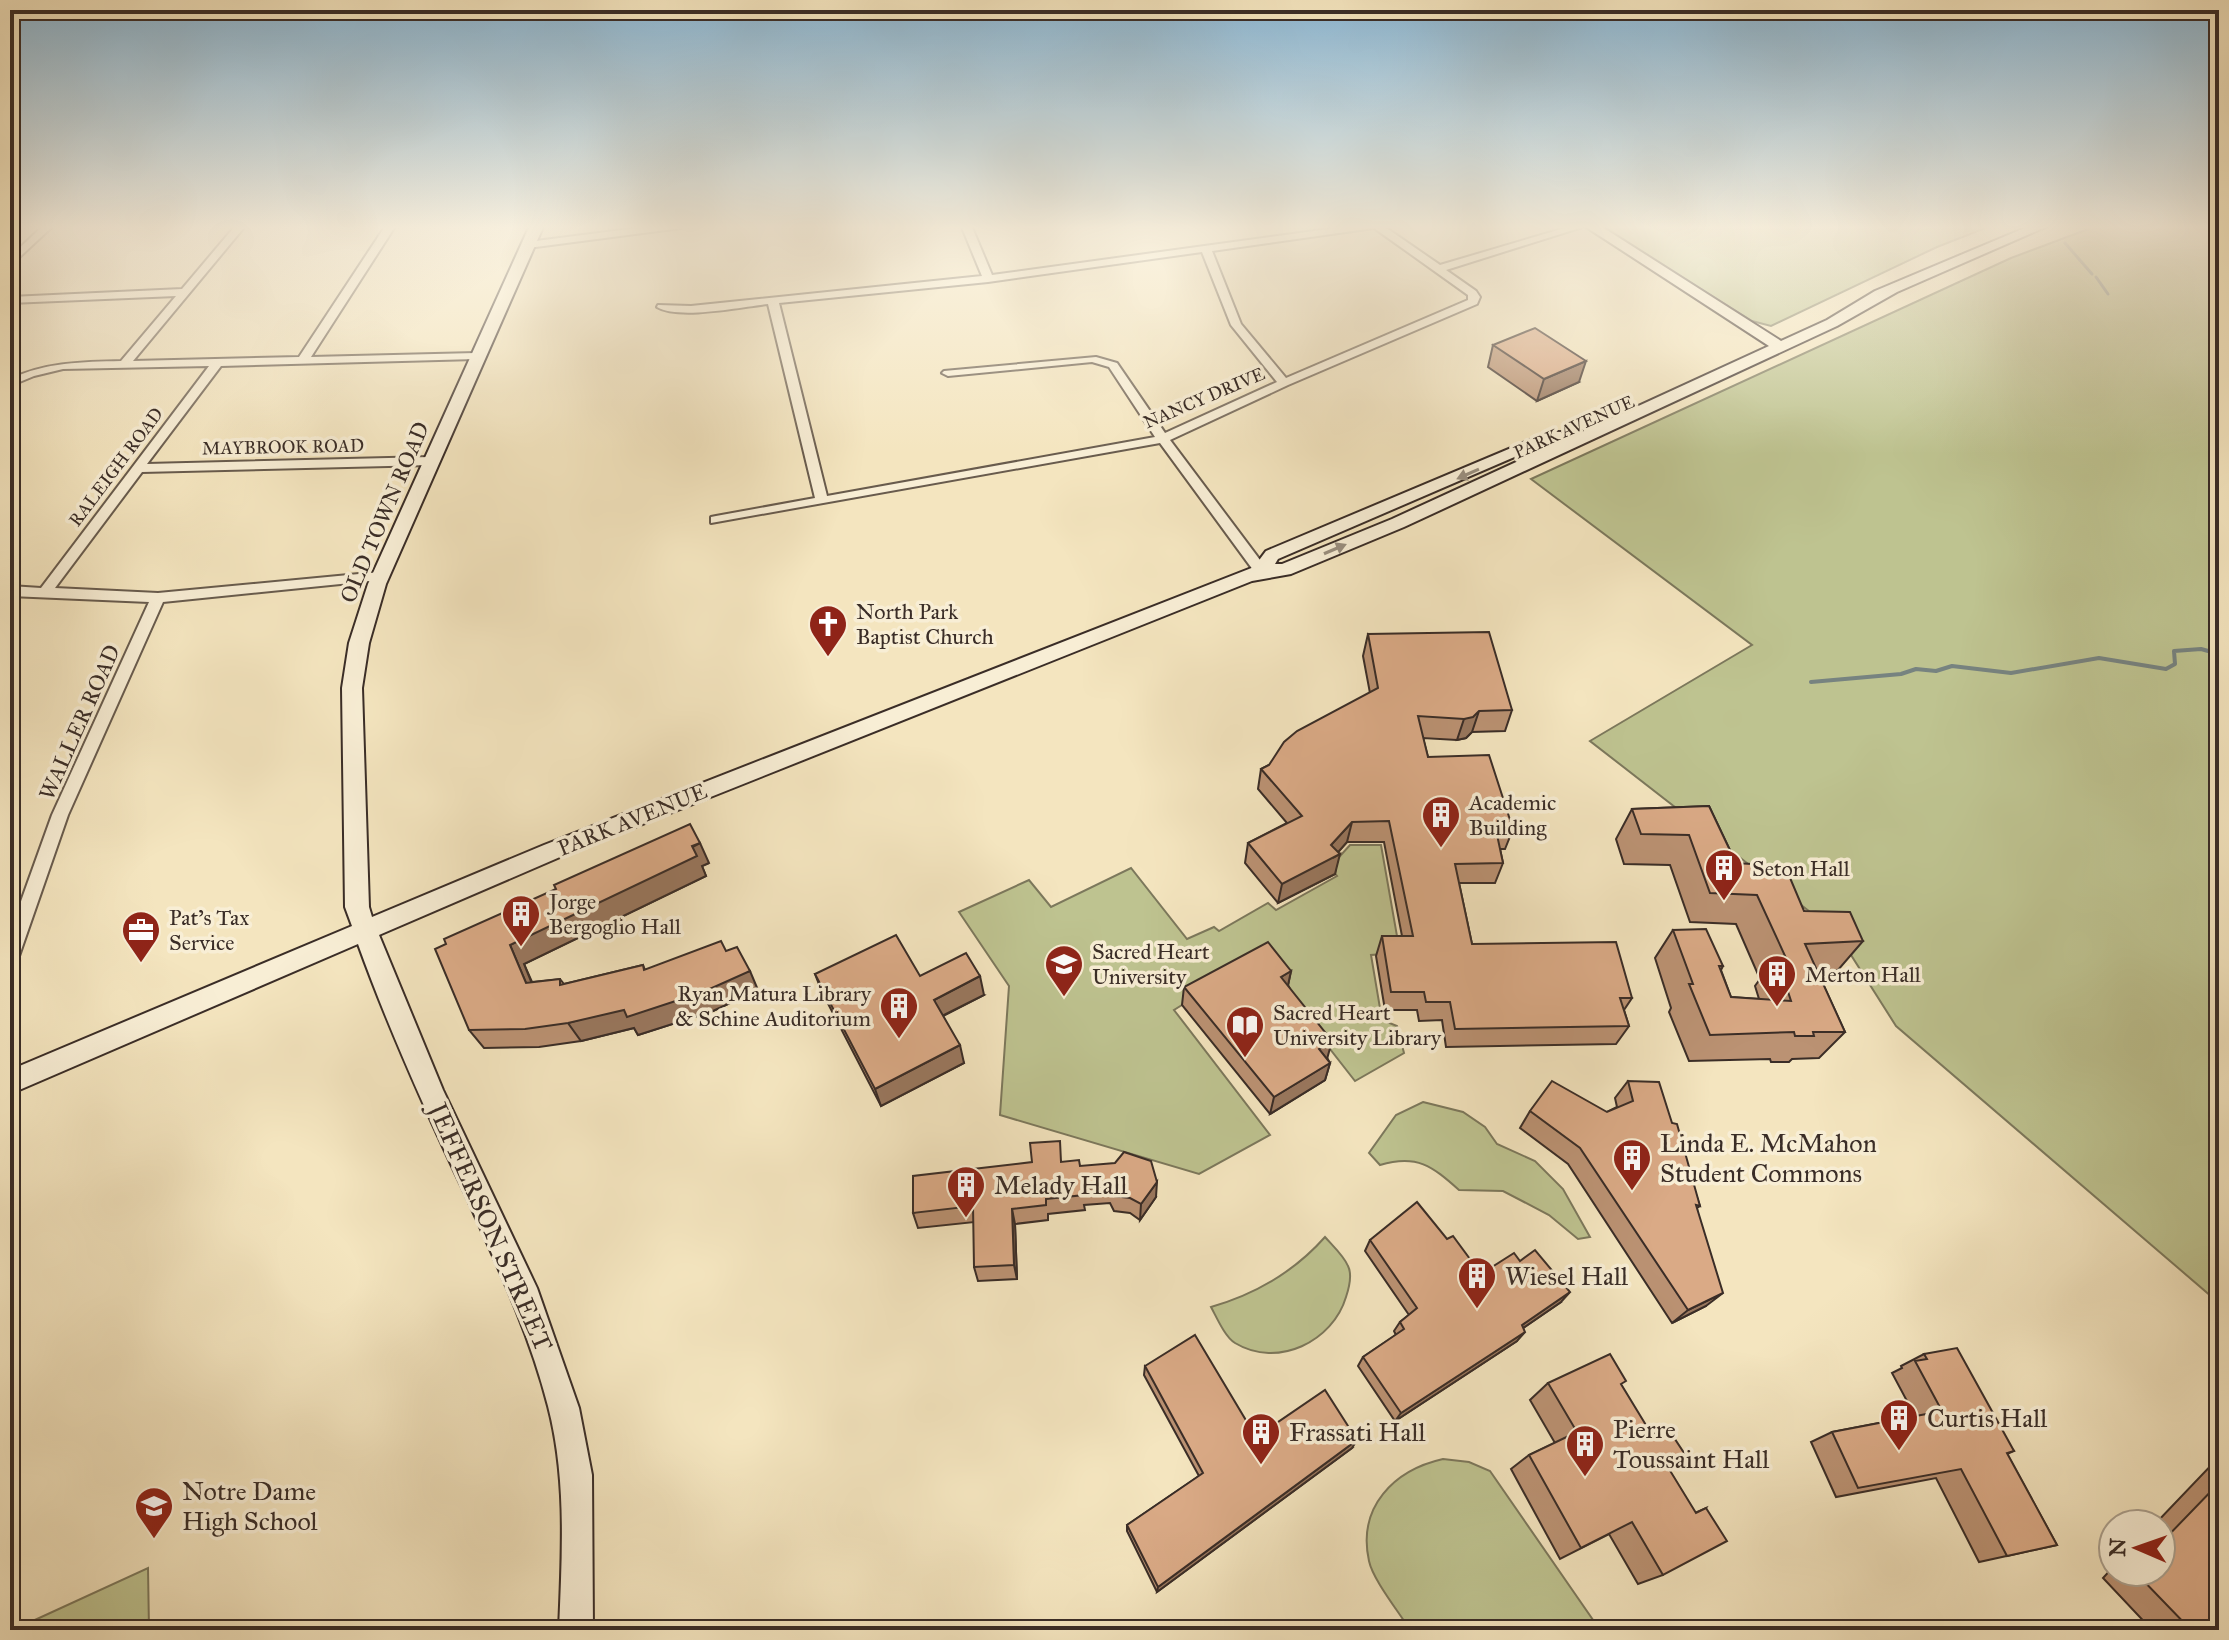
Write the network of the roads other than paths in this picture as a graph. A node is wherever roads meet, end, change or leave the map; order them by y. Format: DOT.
graph roads {
  1 [pos="773,301"];
  2 [pos="177,302"];
  3 [pos="341,302"];
  4 [pos="502,302"];
  5 [pos="768,302"];
  6 [pos="1227,302"];
  7 [pos="1473,302"];
  8 [pos="1710,302"];
  9 [pos="1874,302"];
  10 [pos="662,307"];
  11 [pos="1775,343"];
  12 [pos="476,356"];
  13 [pos="302,361"];
  14 [pos="217,363"];
  15 [pos="124,365"];
  16 [pos="948,373"];
  17 [pos="10,383"];
  18 [pos="1284,383"];
  19 [pos="1163,439"];
  20 [pos="1511,455"];
  21 [pos="430,461"];
  22 [pos="1530,464"];
  23 [pos="138,468"];
  24 [pos="822,500"];
  25 [pos="716,520"];
  26 [pos="1261,571"];
  27 [pos="380,576"];
  28 [pos="10,591"];
  29 [pos="44,593"];
  30 [pos="158,598"];
  31 [pos="365,930"];
  32 [pos="10,956"];
  33 [pos="10,1082"];
  34 [pos="576,1630"];
  1 -- 24 [label="street"];
  2 -- 15 [label="street"];
  3 -- 13 [label="street"];
  4 -- 12 [label="main road, OLD TOWN ROAD"];
  5 -- 10 [label="street"];
  6 -- 18 [label="street"];
  7 -- 18 [label="street, NANCY DRIVE"];
  8 -- 11 [label="main road"];
  9 -- 11 [label="main road, PARK AVENUE"];
  11 -- 20 [label="main road, PARK AVENUE"];
  11 -- 22 [label="main road, PARK AVENUE"];
  12 -- 13 [label="street"];
  12 -- 21 [label="main road, OLD TOWN ROAD"];
  13 -- 14 [label="street"];
  14 -- 15 [label="street"];
  14 -- 23 [label="street, RALEIGH ROAD"];
  15 -- 17 [label="street"];
  16 -- 19 [label="street"];
  18 -- 19 [label="street, NANCY DRIVE"];
  19 -- 24 [label="street, NANCY DRIVE"];
  19 -- 26 [label="street"];
  20 -- 22 [label="main road"];
  20 -- 26 [label="main road, PARK AVENUE, one-way"];
  21 -- 23 [label="street, MAYBROOK ROAD"];
  21 -- 27 [label="main road, OLD TOWN ROAD"];
  26 -- 22 [label="main road, PARK AVENUE, one-way"];
  23 -- 29 [label="street, RALEIGH ROAD"];
  24 -- 25 [label="street, NANCY DRIVE"];
  26 -- 31 [label="main road, PARK AVENUE"];
  27 -- 30 [label="street"];
  27 -- 31 [label="main road, OLD TOWN ROAD"];
  28 -- 29 [label="street"];
  29 -- 30 [label="street"];
  30 -- 32 [label="street, WALLER ROAD"];
  31 -- 33 [label="main road, PARK AVENUE"];
  31 -- 34 [label="main road, JEFFERSON STREET"];
}
